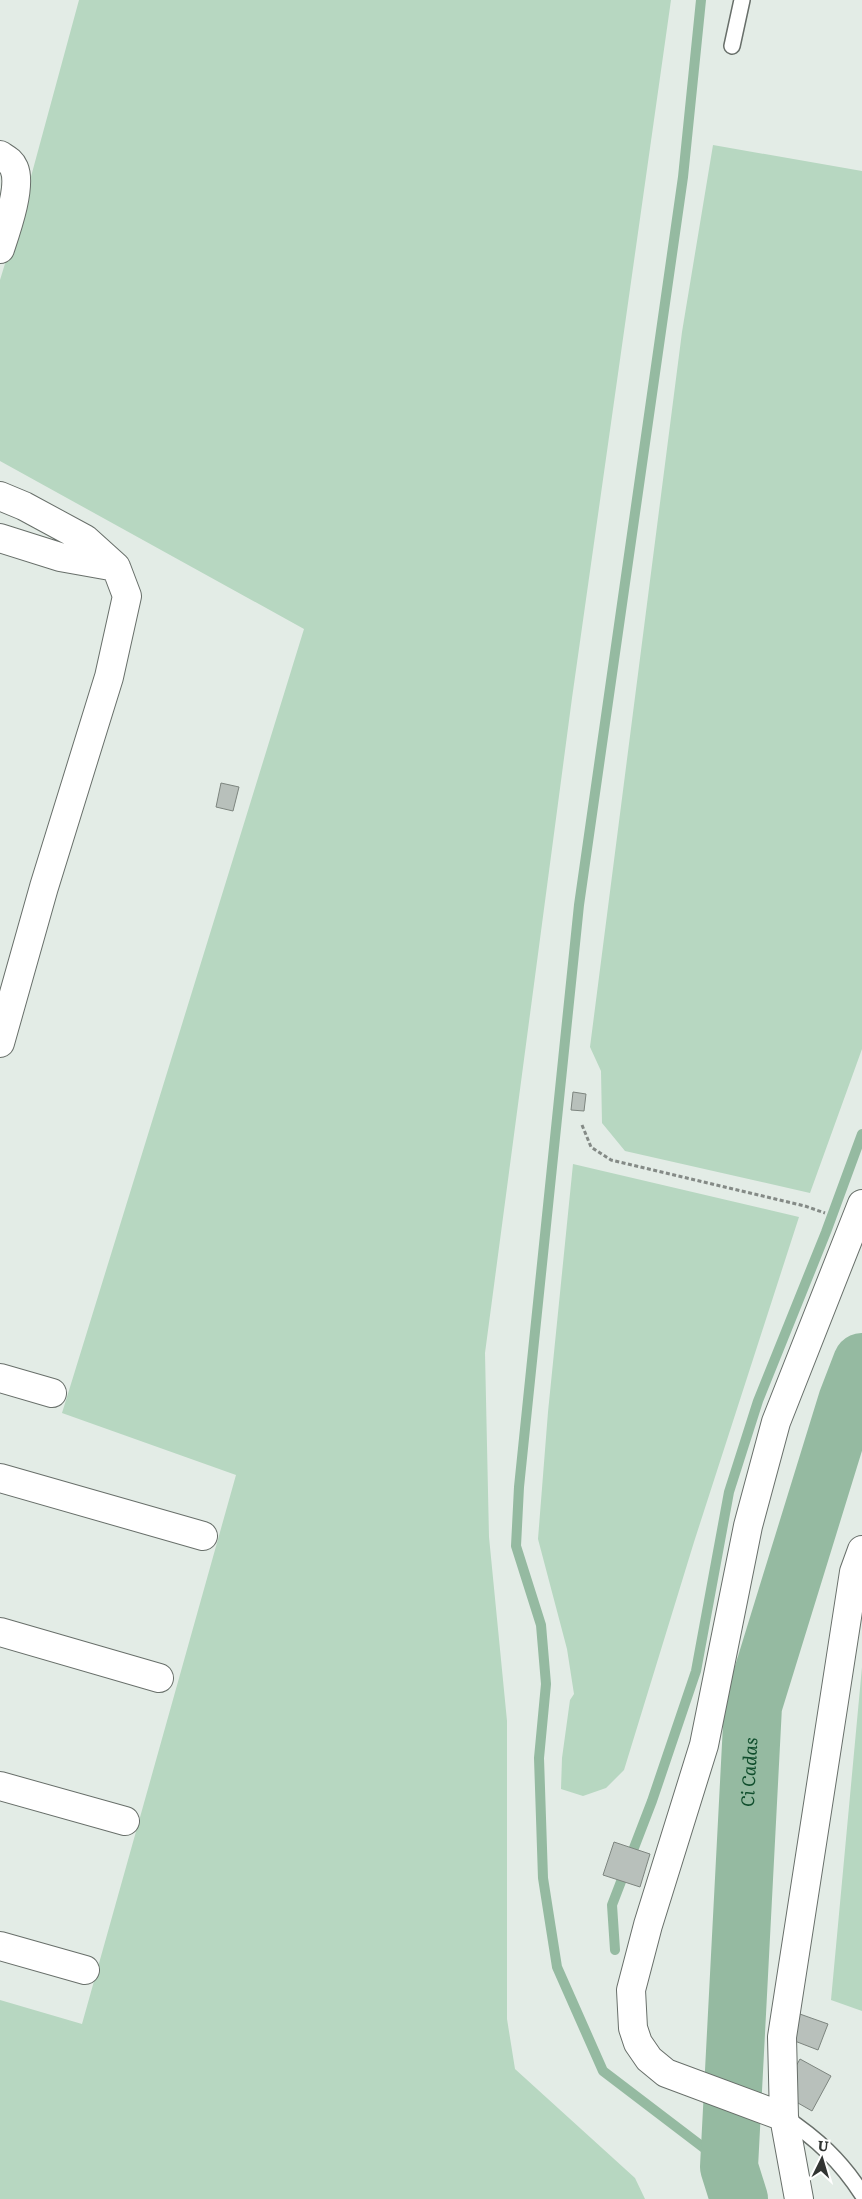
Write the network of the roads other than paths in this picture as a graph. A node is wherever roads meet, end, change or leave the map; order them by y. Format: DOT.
graph roads {
  1 [pos="742,0"];
  2 [pos="732,46"];
  3 [pos="0,155"];
  4 [pos="0,249"];
  5 [pos="0,496"];
  6 [pos="0,538"];
  7 [pos="116,567"];
  8 [pos="0,1043"];
  9 [pos="862,1204"];
  10 [pos="0,1378"];
  11 [pos="52,1394"];
  12 [pos="0,1478"];
  13 [pos="202,1536"];
  14 [pos="862,1550"];
  15 [pos="0,1632"];
  16 [pos="159,1678"];
  17 [pos="0,1786"];
  18 [pos="125,1821"];
  19 [pos="0,1946"];
  20 [pos="86,1970"];
  21 [pos="774,2113"];
  22 [pos="862,2194"];
  23 [pos="799,2199"];
  1 -- 2 [label="lane"];
  3 -- 4 [label="street"];
  5 -- 7 [label="street"];
  6 -- 7 [label="street"];
  7 -- 8 [label="street"];
  9 -- 21 [label="street"];
  10 -- 11 [label="street"];
  12 -- 13 [label="street"];
  14 -- 21 [label="street"];
  15 -- 16 [label="street"];
  17 -- 18 [label="street"];
  19 -- 20 [label="street"];
  21 -- 22 [label="lane"];
  21 -- 23 [label="street"];
}
